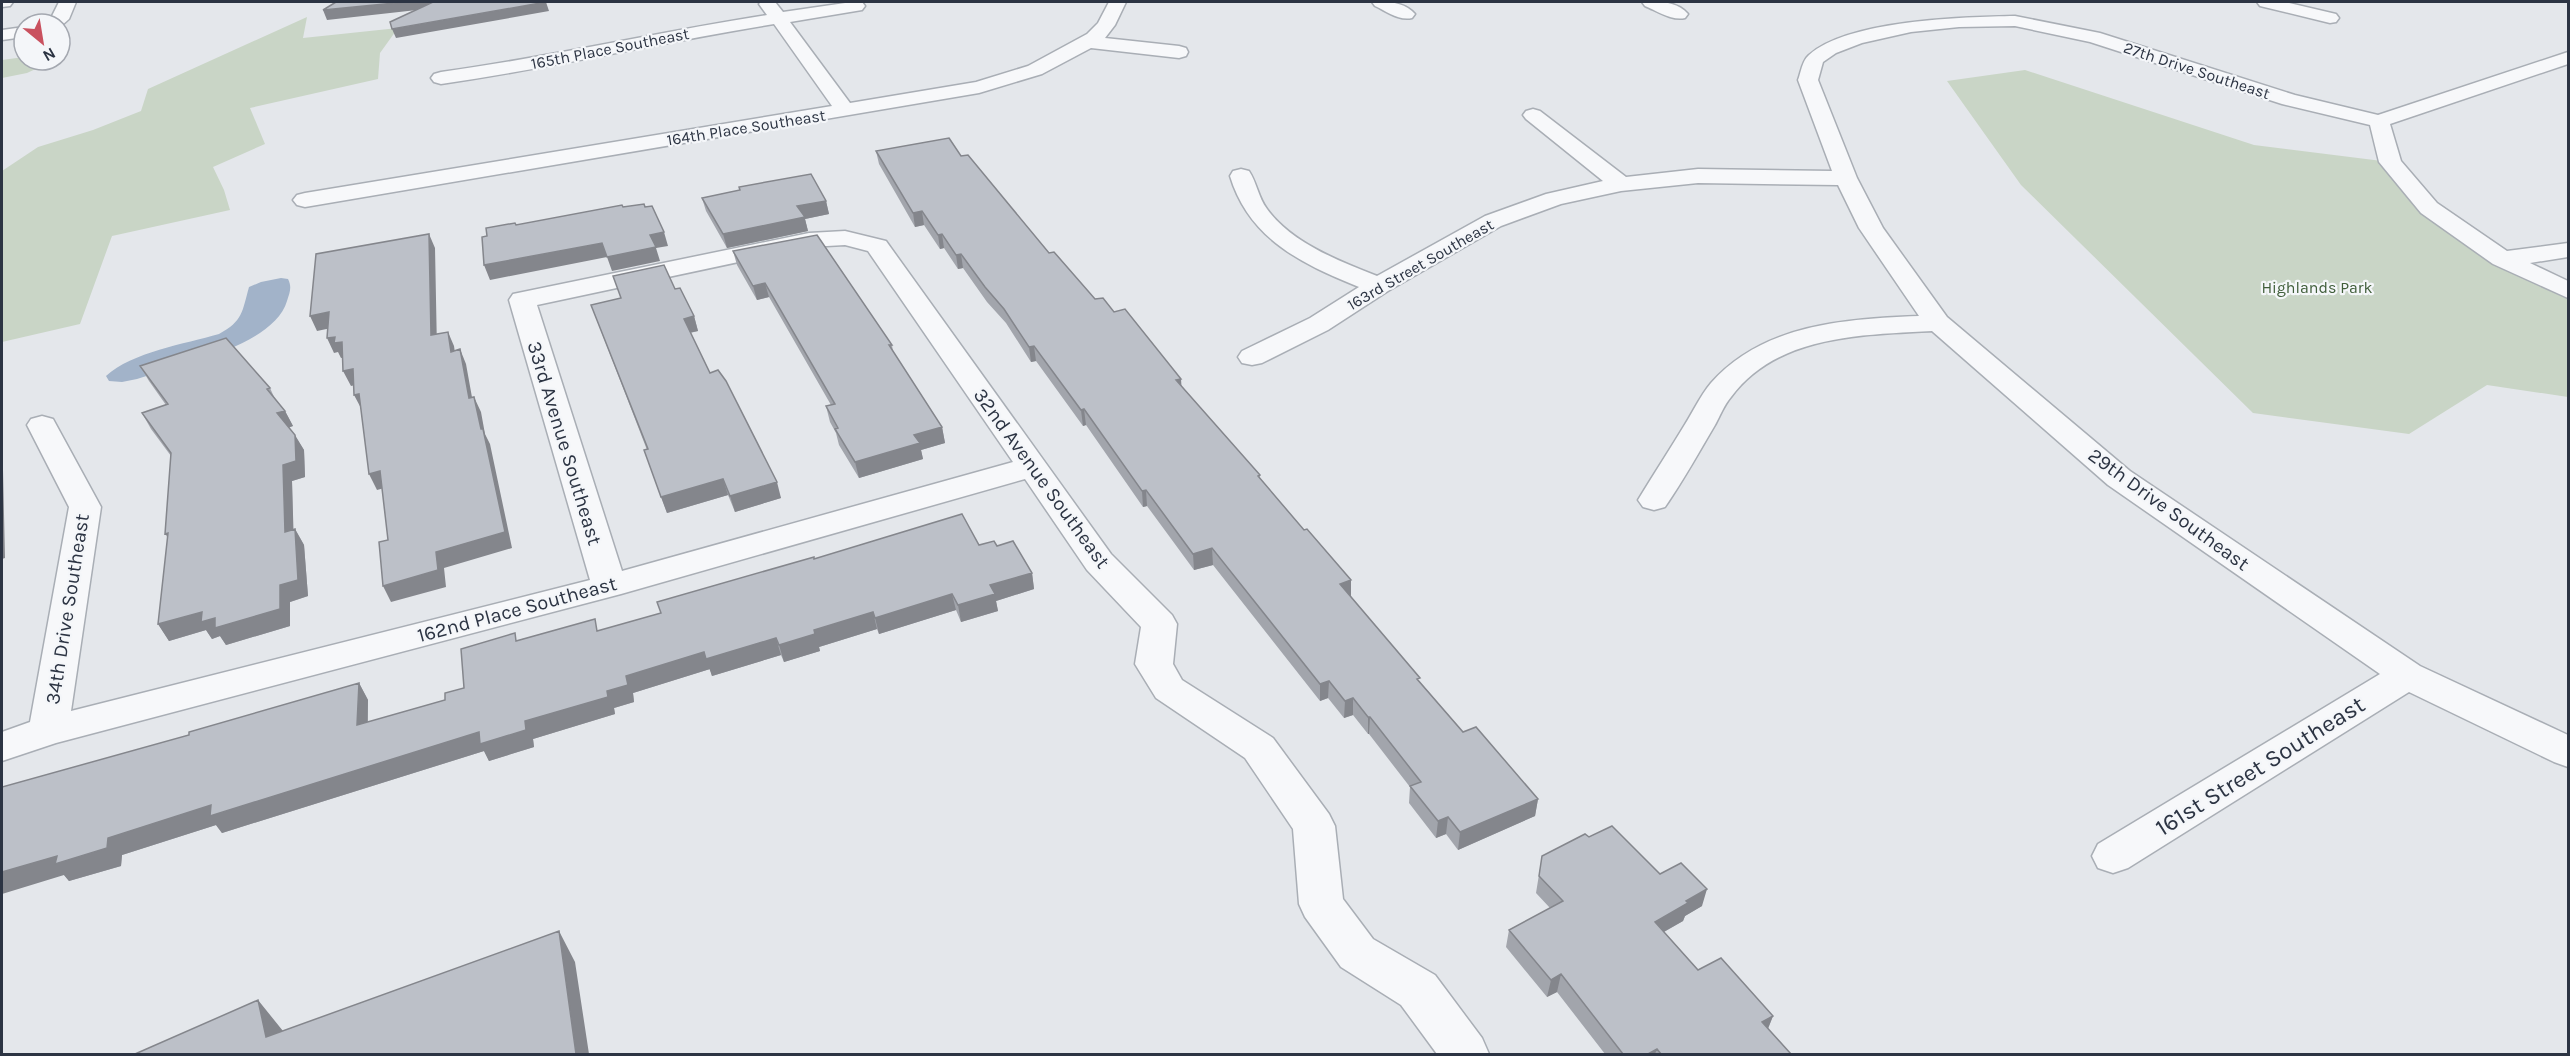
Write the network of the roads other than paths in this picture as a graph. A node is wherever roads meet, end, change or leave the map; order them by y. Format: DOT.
graph roads {
  1 [pos="761,2"];
  2 [pos="1117,2"];
  3 [pos="1381,2"];
  4 [pos="1651,2"];
  5 [pos="2266,2"];
  6 [pos="856,6"];
  7 [pos="1406,14"];
  8 [pos="1679,14"];
  9 [pos="779,18"];
  10 [pos="2330,18"];
  11 [pos="1088,42"];
  12 [pos="1179,52"];
  13 [pos="2568,58"];
  14 [pos="441,78"];
  15 [pos="845,110"];
  16 [pos="1819,111"];
  17 [pos="1533,115"];
  18 [pos="2379,121"];
  19 [pos="1241,176"];
  20 [pos="1846,178"];
  21 [pos="1621,184"];
  22 [pos="305,200"];
  23 [pos="2568,250"];
  24 [pos="2502,259"];
  25 [pos="1379,286"];
  26 [pos="2568,290"];
  27 [pos="522,300"];
  28 [pos="1938,323"];
  29 [pos="1252,357"];
  30 [pos="42,425"];
  31 [pos="1032,467"];
  32 [pos="1654,500"];
  33 [pos="609,586"];
  34 [pos="2408,675"];
  35 [pos="48,731"];
  36 [pos="2,747"];
  37 [pos="2568,752"];
  38 [pos="2113,856"];
  39 [pos="1465,1054"];
  1 -- 9 [label="street"];
  2 -- 11 [label="street, 164th Place Southeast"];
  3 -- 7 [label="street"];
  4 -- 8 [label="street"];
  5 -- 10 [label="street"];
  6 -- 9 [label="street, 165th Place Southeast"];
  9 -- 14 [label="street, 165th Place Southeast"];
  9 -- 15 [label="street"];
  11 -- 12 [label="street"];
  11 -- 15 [label="street, 164th Place Southeast"];
  13 -- 18 [label="street"];
  15 -- 22 [label="street, 164th Place Southeast"];
  16 -- 18 [label="street, 27th Drive Southeast"];
  16 -- 20 [label="street, 29th Drive Southeast"];
  17 -- 21 [label="street"];
  18 -- 24 [label="street"];
  19 -- 25 [label="street"];
  20 -- 21 [label="street, 163rd Street Southeast"];
  20 -- 28 [label="street, 29th Drive Southeast"];
  21 -- 25 [label="street, 163rd Street Southeast"];
  23 -- 24 [label="street"];
  24 -- 26 [label="street"];
  25 -- 29 [label="street, 163rd Street Southeast"];
  27 -- 31 [label="street, 32nd Avenue Southeast"];
  27 -- 33 [label="street, 33rd Avenue Southeast"];
  28 -- 32 [label="street"];
  28 -- 34 [label="street, 29th Drive Southeast"];
  30 -- 35 [label="street, 34th Drive Southeast"];
  31 -- 33 [label="street, 162nd Place Southeast"];
  31 -- 39 [label="street, 32nd Avenue Southeast"];
  33 -- 35 [label="street, 162nd Place Southeast"];
  34 -- 37 [label="street, 29th Drive Southeast"];
  34 -- 38 [label="street, 161st Street Southeast"];
  35 -- 36 [label="street, 162nd Place Southeast"];
}
